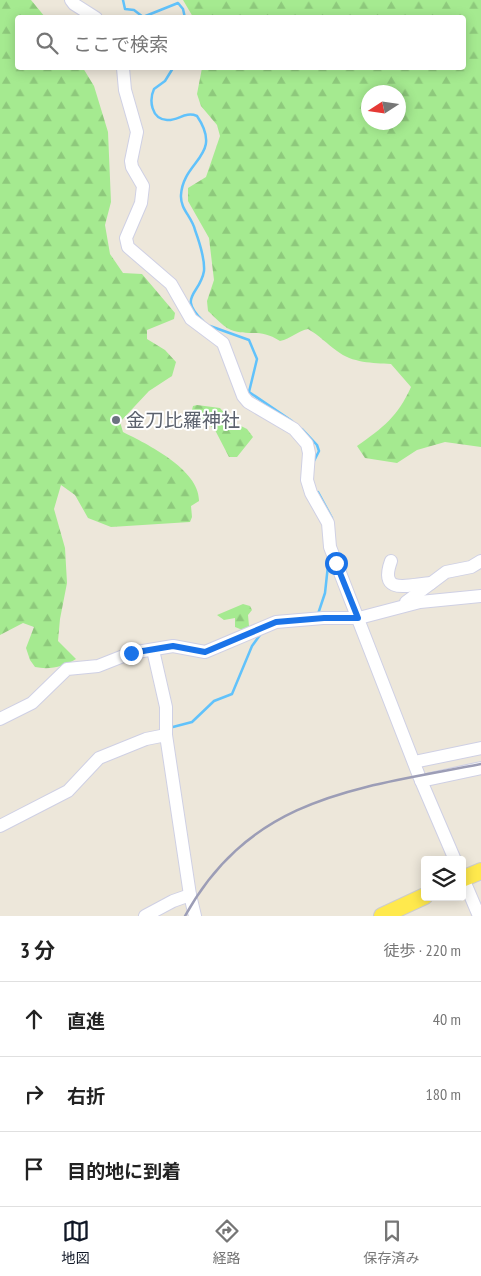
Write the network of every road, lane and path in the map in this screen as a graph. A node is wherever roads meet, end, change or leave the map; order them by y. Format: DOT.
graph roads {
  1 [pos="71,0"];
  2 [pos="92,15"];
  3 [pos="123,70"];
  4 [pos="391,561"];
  5 [pos="481,561"];
  6 [pos="436,582"];
  7 [pos="481,596"];
  8 [pos="401,608"];
  9 [pos="358,618"];
  10 [pos="153,650"];
  11 [pos="0,719"];
  12 [pos="166,731"];
  13 [pos="481,748"];
  14 [pos="414,762"];
  15 [pos="481,768"];
  16 [pos="421,781"];
  17 [pos="0,826"];
  18 [pos="453,856"];
  19 [pos="481,871"];
  20 [pos="466,877"];
  21 [pos="466,885"];
  22 [pos="190,895"];
  23 [pos="421,898"];
  24 [pos="145,916"];
  25 [pos="195,916"];
  26 [pos="382,916"];
  27 [pos="479,916"];
  1 -- 2 [label="street"];
  3 -- 9 [label="street"];
  4 -- 6 [label="street"];
  5 -- 6 [label="street"];
  6 -- 8 [label="street"];
  7 -- 8 [label="street"];
  8 -- 9 [label="street"];
  9 -- 10 [label="street"];
  9 -- 14 [label="street"];
  10 -- 11 [label="street"];
  10 -- 12 [label="street"];
  12 -- 17 [label="street"];
  12 -- 22 [label="street"];
  13 -- 14 [label="street"];
  14 -- 16 [label="street"];
  15 -- 16 [label="street"];
  16 -- 18 [label="street"];
  19 -- 20 [label="main road"];
  21 -- 27 [label="street"];
  22 -- 24 [label="street"];
  22 -- 25 [label="street"];
  23 -- 26 [label="main road"];
}
